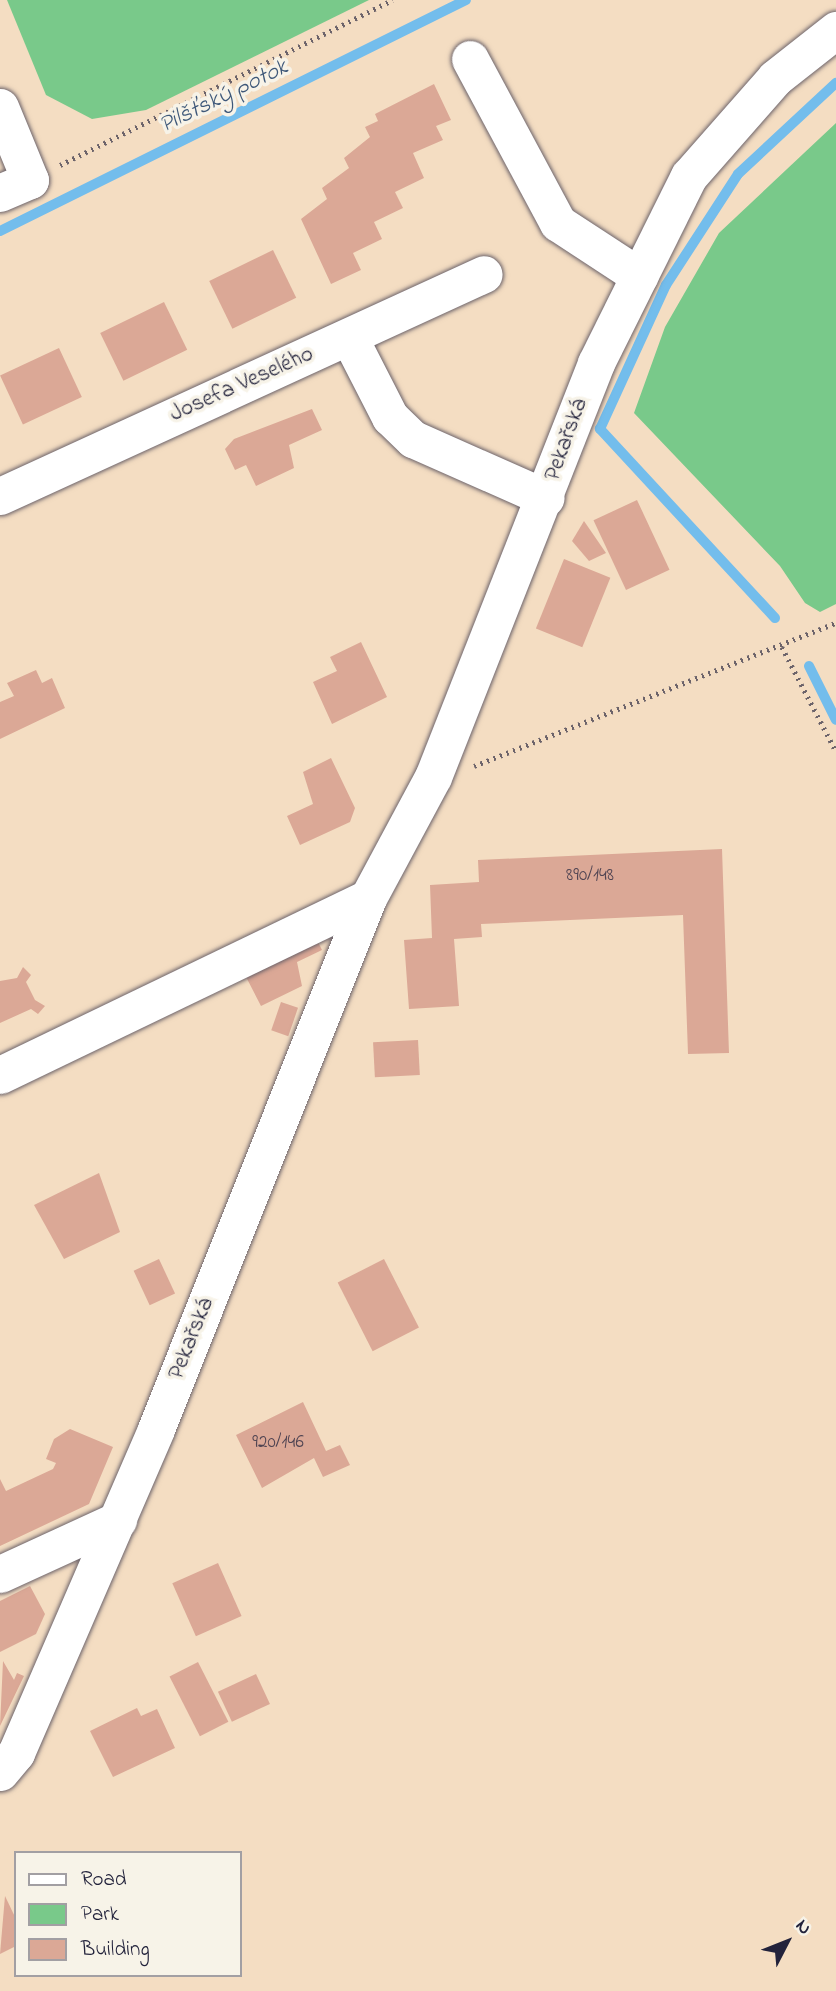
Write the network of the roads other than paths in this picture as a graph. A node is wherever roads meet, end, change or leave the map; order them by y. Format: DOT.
graph roads {
  1 [pos="836,30"];
  2 [pos="470,59"];
  3 [pos="0,107"];
  4 [pos="15,186"];
  5 [pos="484,274"];
  6 [pos="639,276"];
  7 [pos="349,337"];
  8 [pos="0,496"];
  9 [pos="546,499"];
  10 [pos="368,898"];
  11 [pos="0,1075"];
  12 [pos="118,1520"];
  13 [pos="0,1574"];
  14 [pos="0,1772"];
  1 -- 6 [label="street, Pekařská"];
  2 -- 6 [label="street"];
  3 -- 4 [label="street"];
  5 -- 7 [label="street, Josefa Veselého"];
  6 -- 9 [label="street, Pekařská"];
  7 -- 8 [label="street, Josefa Veselého"];
  7 -- 9 [label="street"];
  9 -- 10 [label="street, Pekařská"];
  10 -- 11 [label="street"];
  10 -- 12 [label="street, Pekařská"];
  12 -- 13 [label="street"];
  12 -- 14 [label="street, Pekařská"];
}
